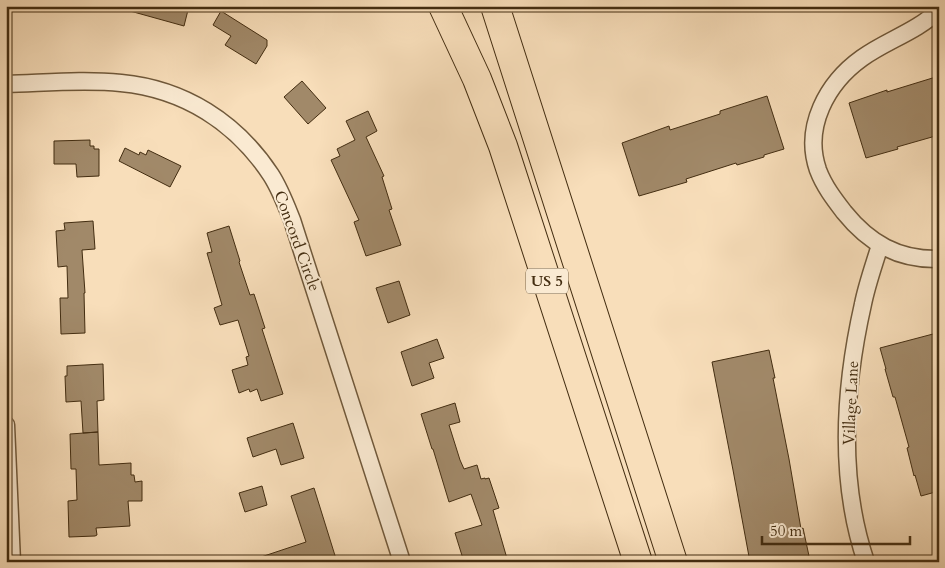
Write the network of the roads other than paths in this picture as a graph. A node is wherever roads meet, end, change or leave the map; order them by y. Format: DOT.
graph roads {
  1 [pos="443,6"];
  2 [pos="495,6"];
  3 [pos="939,10"];
  4 [pos="6,84"];
  5 [pos="880,245"];
  6 [pos="939,258"];
  7 [pos="6,425"];
  8 [pos="12,562"];
  9 [pos="402,562"];
  10 [pos="638,562"];
  11 [pos="673,562"];
  12 [pos="866,562"];
  1 -- 10 [label="highway, US 5"];
  2 -- 11 [label="highway, US 5"];
  3 -- 5 [label="street"];
  4 -- 9 [label="street, Concord Circle"];
  5 -- 6 [label="street"];
  5 -- 12 [label="street, Village Lane"];
  7 -- 8 [label="street"];
}
